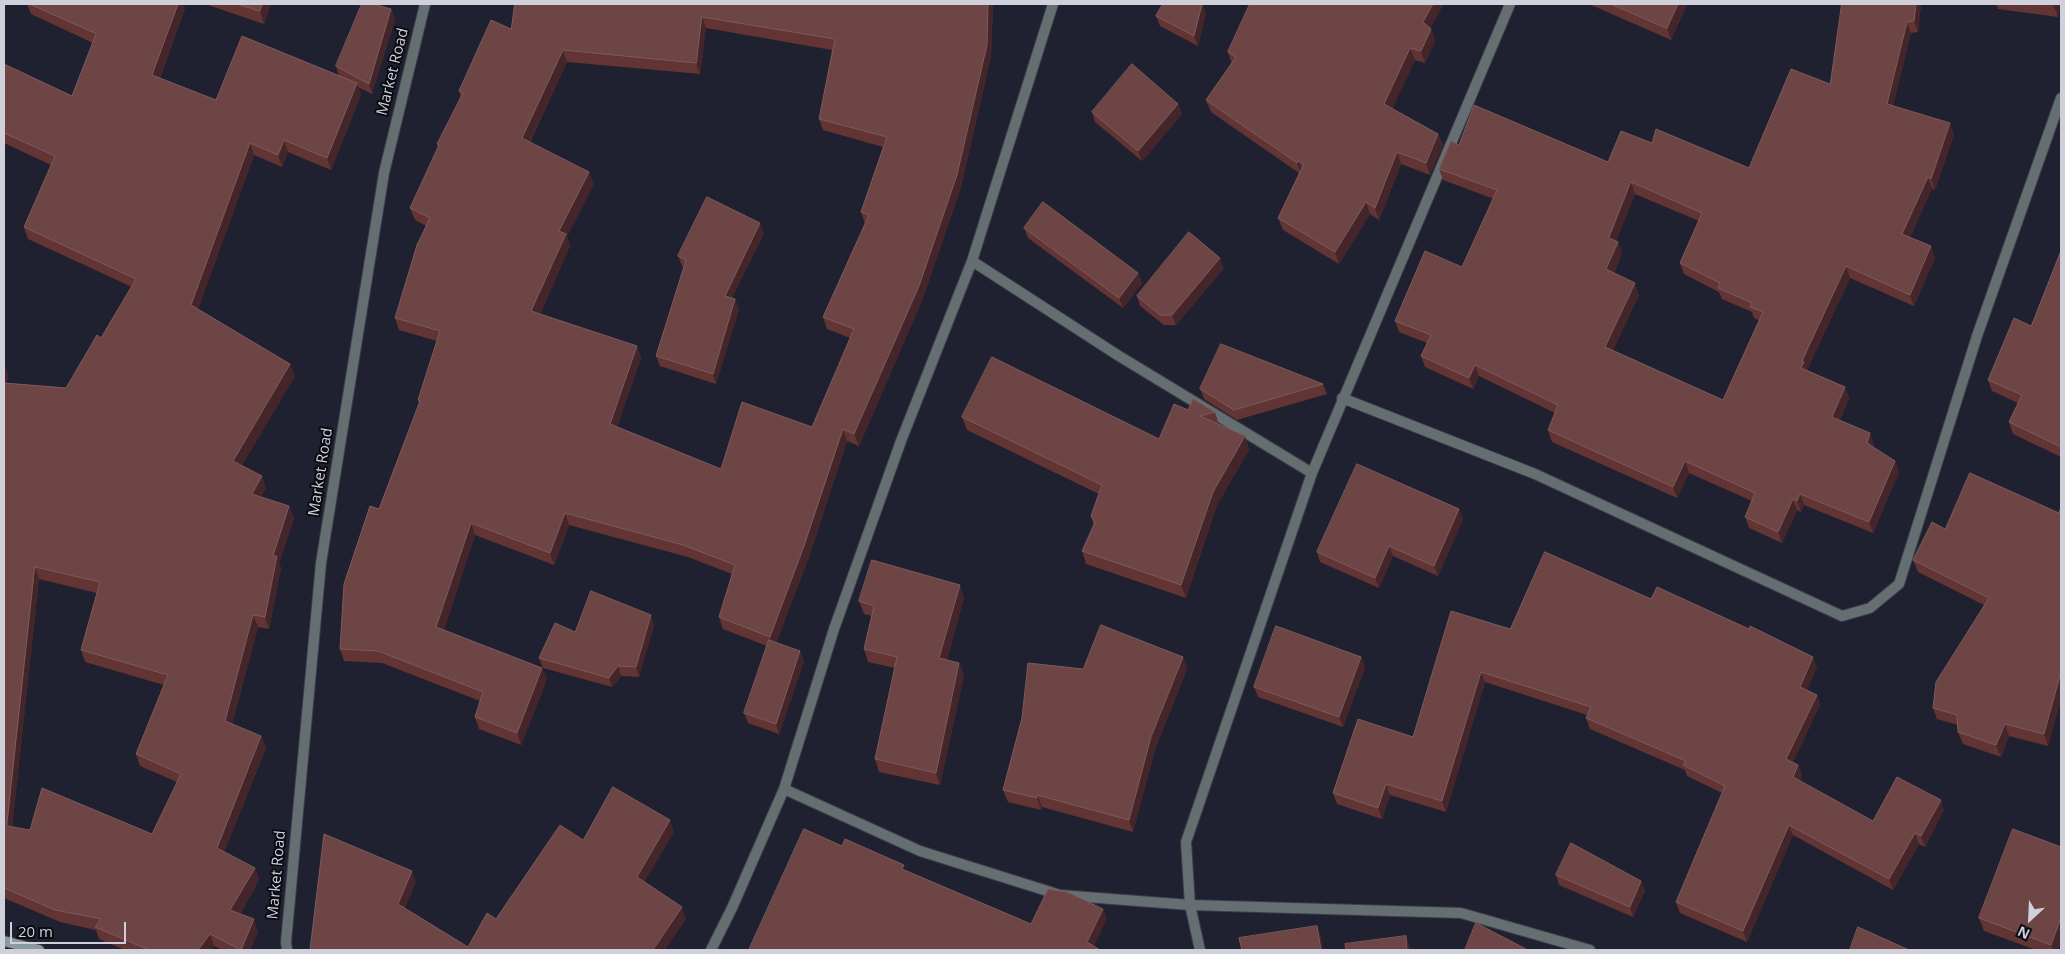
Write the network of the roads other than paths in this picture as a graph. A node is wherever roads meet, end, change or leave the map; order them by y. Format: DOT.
graph roads {
  1 [pos="425,4"];
  2 [pos="1053,4"];
  3 [pos="1510,4"];
  4 [pos="2061,98"];
  5 [pos="972,262"];
  6 [pos="1342,398"];
  7 [pos="1312,473"];
  8 [pos="784,789"];
  9 [pos="1190,905"];
  10 [pos="4,941"];
  11 [pos="39,950"];
  12 [pos="287,950"];
  13 [pos="711,950"];
  14 [pos="1200,950"];
  15 [pos="1590,950"];
  1 -- 12 [label="street, Market Road"];
  2 -- 5 [label="street"];
  3 -- 6 [label="street"];
  4 -- 6 [label="street"];
  5 -- 7 [label="street"];
  5 -- 8 [label="street"];
  6 -- 7 [label="street"];
  7 -- 9 [label="street"];
  8 -- 9 [label="street"];
  8 -- 13 [label="street"];
  9 -- 14 [label="street"];
  9 -- 15 [label="street"];
  10 -- 11 [label="street"];
}
